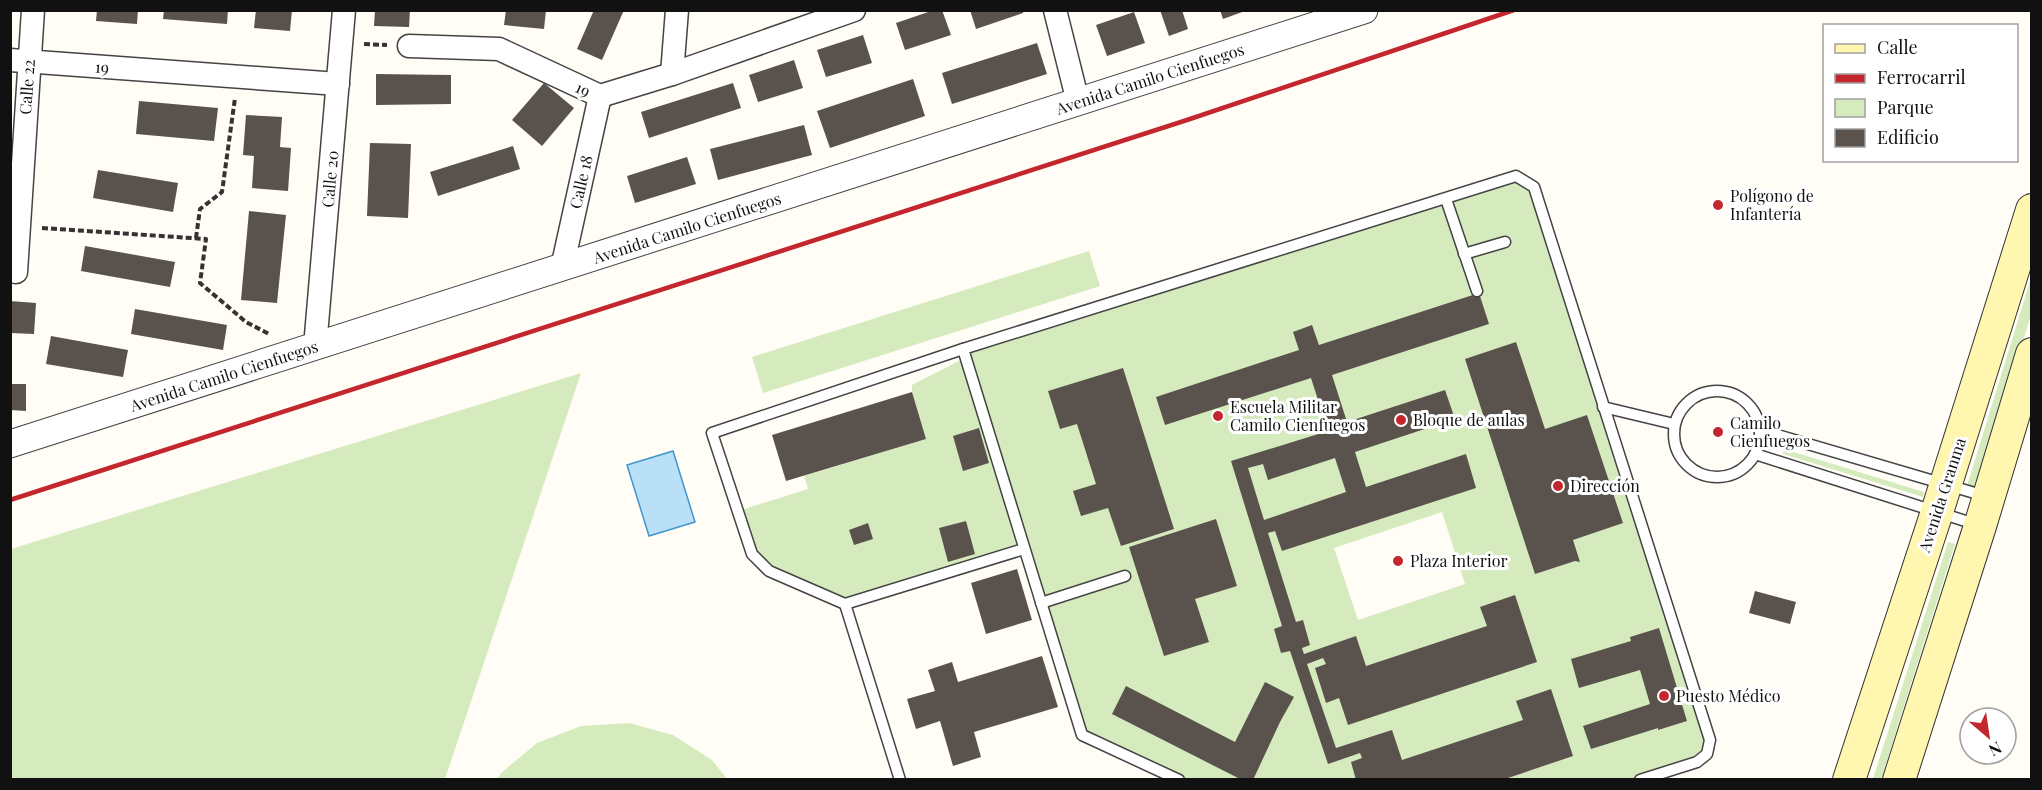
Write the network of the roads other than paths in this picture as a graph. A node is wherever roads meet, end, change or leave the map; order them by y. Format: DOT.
graph roads {
  1 [pos="33,10"];
  2 [pos="344,10"];
  3 [pos="677,10"];
  4 [pos="854,10"];
  5 [pos="1055,10"];
  6 [pos="1354,12"];
  7 [pos="409,46"];
  8 [pos="20,61"];
  9 [pos="672,74"];
  10 [pos="338,84"];
  11 [pos="600,96"];
  12 [pos="1078,102"];
  13 [pos="1446,199"];
  14 [pos="2031,210"];
  15 [pos="1505,242"];
  16 [pos="1464,254"];
  17 [pos="561,268"];
  18 [pos="16,272"];
  19 [pos="1477,291"];
  20 [pos="308,349"];
  21 [pos="963,349"];
  22 [pos="2031,354"];
  23 [pos="1604,407"];
  24 [pos="1674,424"];
  25 [pos="1760,430"];
  26 [pos="10,444"];
  27 [pos="1755,454"];
  28 [pos="1941,499"];
  29 [pos="1984,511"];
  30 [pos="1024,549"];
  31 [pos="1125,576"];
  32 [pos="1041,603"];
  33 [pos="845,604"];
  34 [pos="900,780"];
  35 [pos="1179,780"];
  36 [pos="1640,780"];
  37 [pos="1850,780"];
  38 [pos="1899,780"];
  1 -- 8 [label="street, Calle 22"];
  2 -- 10 [label="street, Calle 20"];
  3 -- 9 [label="street"];
  4 -- 9 [label="street, 19"];
  5 -- 12 [label="street"];
  6 -- 12 [label="street, Avenida Camilo Cienfuegos"];
  7 -- 11 [label="street, 19"];
  8 -- 10 [label="street, 19"];
  8 -- 18 [label="street, Calle 22"];
  9 -- 11 [label="street, 19"];
  10 -- 20 [label="street, Calle 20"];
  11 -- 17 [label="street, Calle 18"];
  12 -- 17 [label="street, Avenida Camilo Cienfuegos"];
  13 -- 16 [label="lane"];
  13 -- 21 [label="lane"];
  13 -- 23 [label="lane"];
  14 -- 28 [label="main road, Avenida Granma"];
  15 -- 16 [label="lane"];
  16 -- 19 [label="lane"];
  17 -- 20 [label="street, Avenida Camilo Cienfuegos"];
  20 -- 26 [label="street, Avenida Camilo Cienfuegos"];
  21 -- 30 [label="lane"];
  21 -- 33 [label="lane"];
  22 -- 29 [label="main road"];
  23 -- 24 [label="lane"];
  23 -- 36 [label="lane"];
  24 -- 25 [label="lane"];
  24 -- 27 [label="lane"];
  25 -- 27 [label="lane"];
  25 -- 28 [label="lane"];
  27 -- 28 [label="lane"];
  28 -- 29 [label="lane"];
  28 -- 29 [label="lane"];
  28 -- 37 [label="main road, Avenida Granma"];
  29 -- 38 [label="main road"];
  30 -- 32 [label="lane"];
  30 -- 33 [label="lane"];
  31 -- 32 [label="lane"];
  32 -- 35 [label="lane"];
  33 -- 34 [label="lane"];
}
